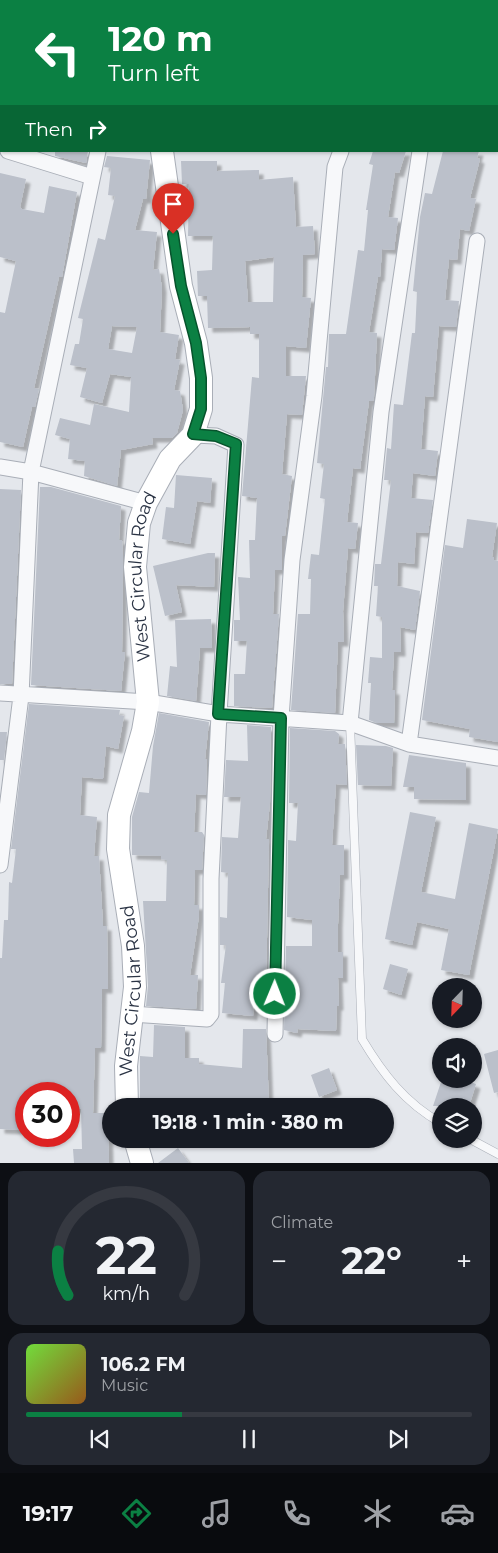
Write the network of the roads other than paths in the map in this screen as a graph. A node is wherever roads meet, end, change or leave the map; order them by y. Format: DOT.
graph roads {
  1 [pos="11,152"];
  2 [pos="98,152"];
  3 [pos="162,152"];
  4 [pos="341,152"];
  5 [pos="420,152"];
  6 [pos="92,177"];
  7 [pos="477,241"];
  8 [pos="193,434"];
  9 [pos="0,467"];
  10 [pos="31,472"];
  11 [pos="146,503"];
  12 [pos="0,693"];
  13 [pos="21,696"];
  14 [pos="148,702"];
  15 [pos="218,714"];
  16 [pos="281,718"];
  17 [pos="350,723"];
  18 [pos="410,744"];
  19 [pos="498,758"];
  20 [pos="0,865"];
  21 [pos="131,1014"];
  22 [pos="274,1034"];
  23 [pos="126,1098"];
  24 [pos="432,1118"];
  25 [pos="482,1145"];
  26 [pos="138,1148"];
  27 [pos="498,1154"];
  28 [pos="142,1163"];
  1 -- 6 [label="street"];
  2 -- 6 [label="street"];
  3 -- 8 [label="street, West Circular Road"];
  4 -- 16 [label="street"];
  5 -- 17 [label="street"];
  6 -- 10 [label="street"];
  7 -- 18 [label="street"];
  8 -- 11 [label="street, West Circular Road"];
  8 -- 15 [label="street"];
  9 -- 10 [label="street"];
  10 -- 11 [label="street"];
  10 -- 13 [label="street"];
  11 -- 14 [label="street, West Circular Road"];
  12 -- 13 [label="street"];
  13 -- 14 [label="street"];
  13 -- 20 [label="street"];
  14 -- 15 [label="street"];
  14 -- 21 [label="street, West Circular Road"];
  15 -- 16 [label="street"];
  15 -- 21 [label="street"];
  16 -- 17 [label="street"];
  16 -- 22 [label="street"];
  17 -- 18 [label="street"];
  17 -- 24 [label="lane"];
  18 -- 19 [label="street"];
  21 -- 23 [label="street, West Circular Road"];
  25 -- 27 [label="lane"];
  26 -- 28 [label="street"];
}
